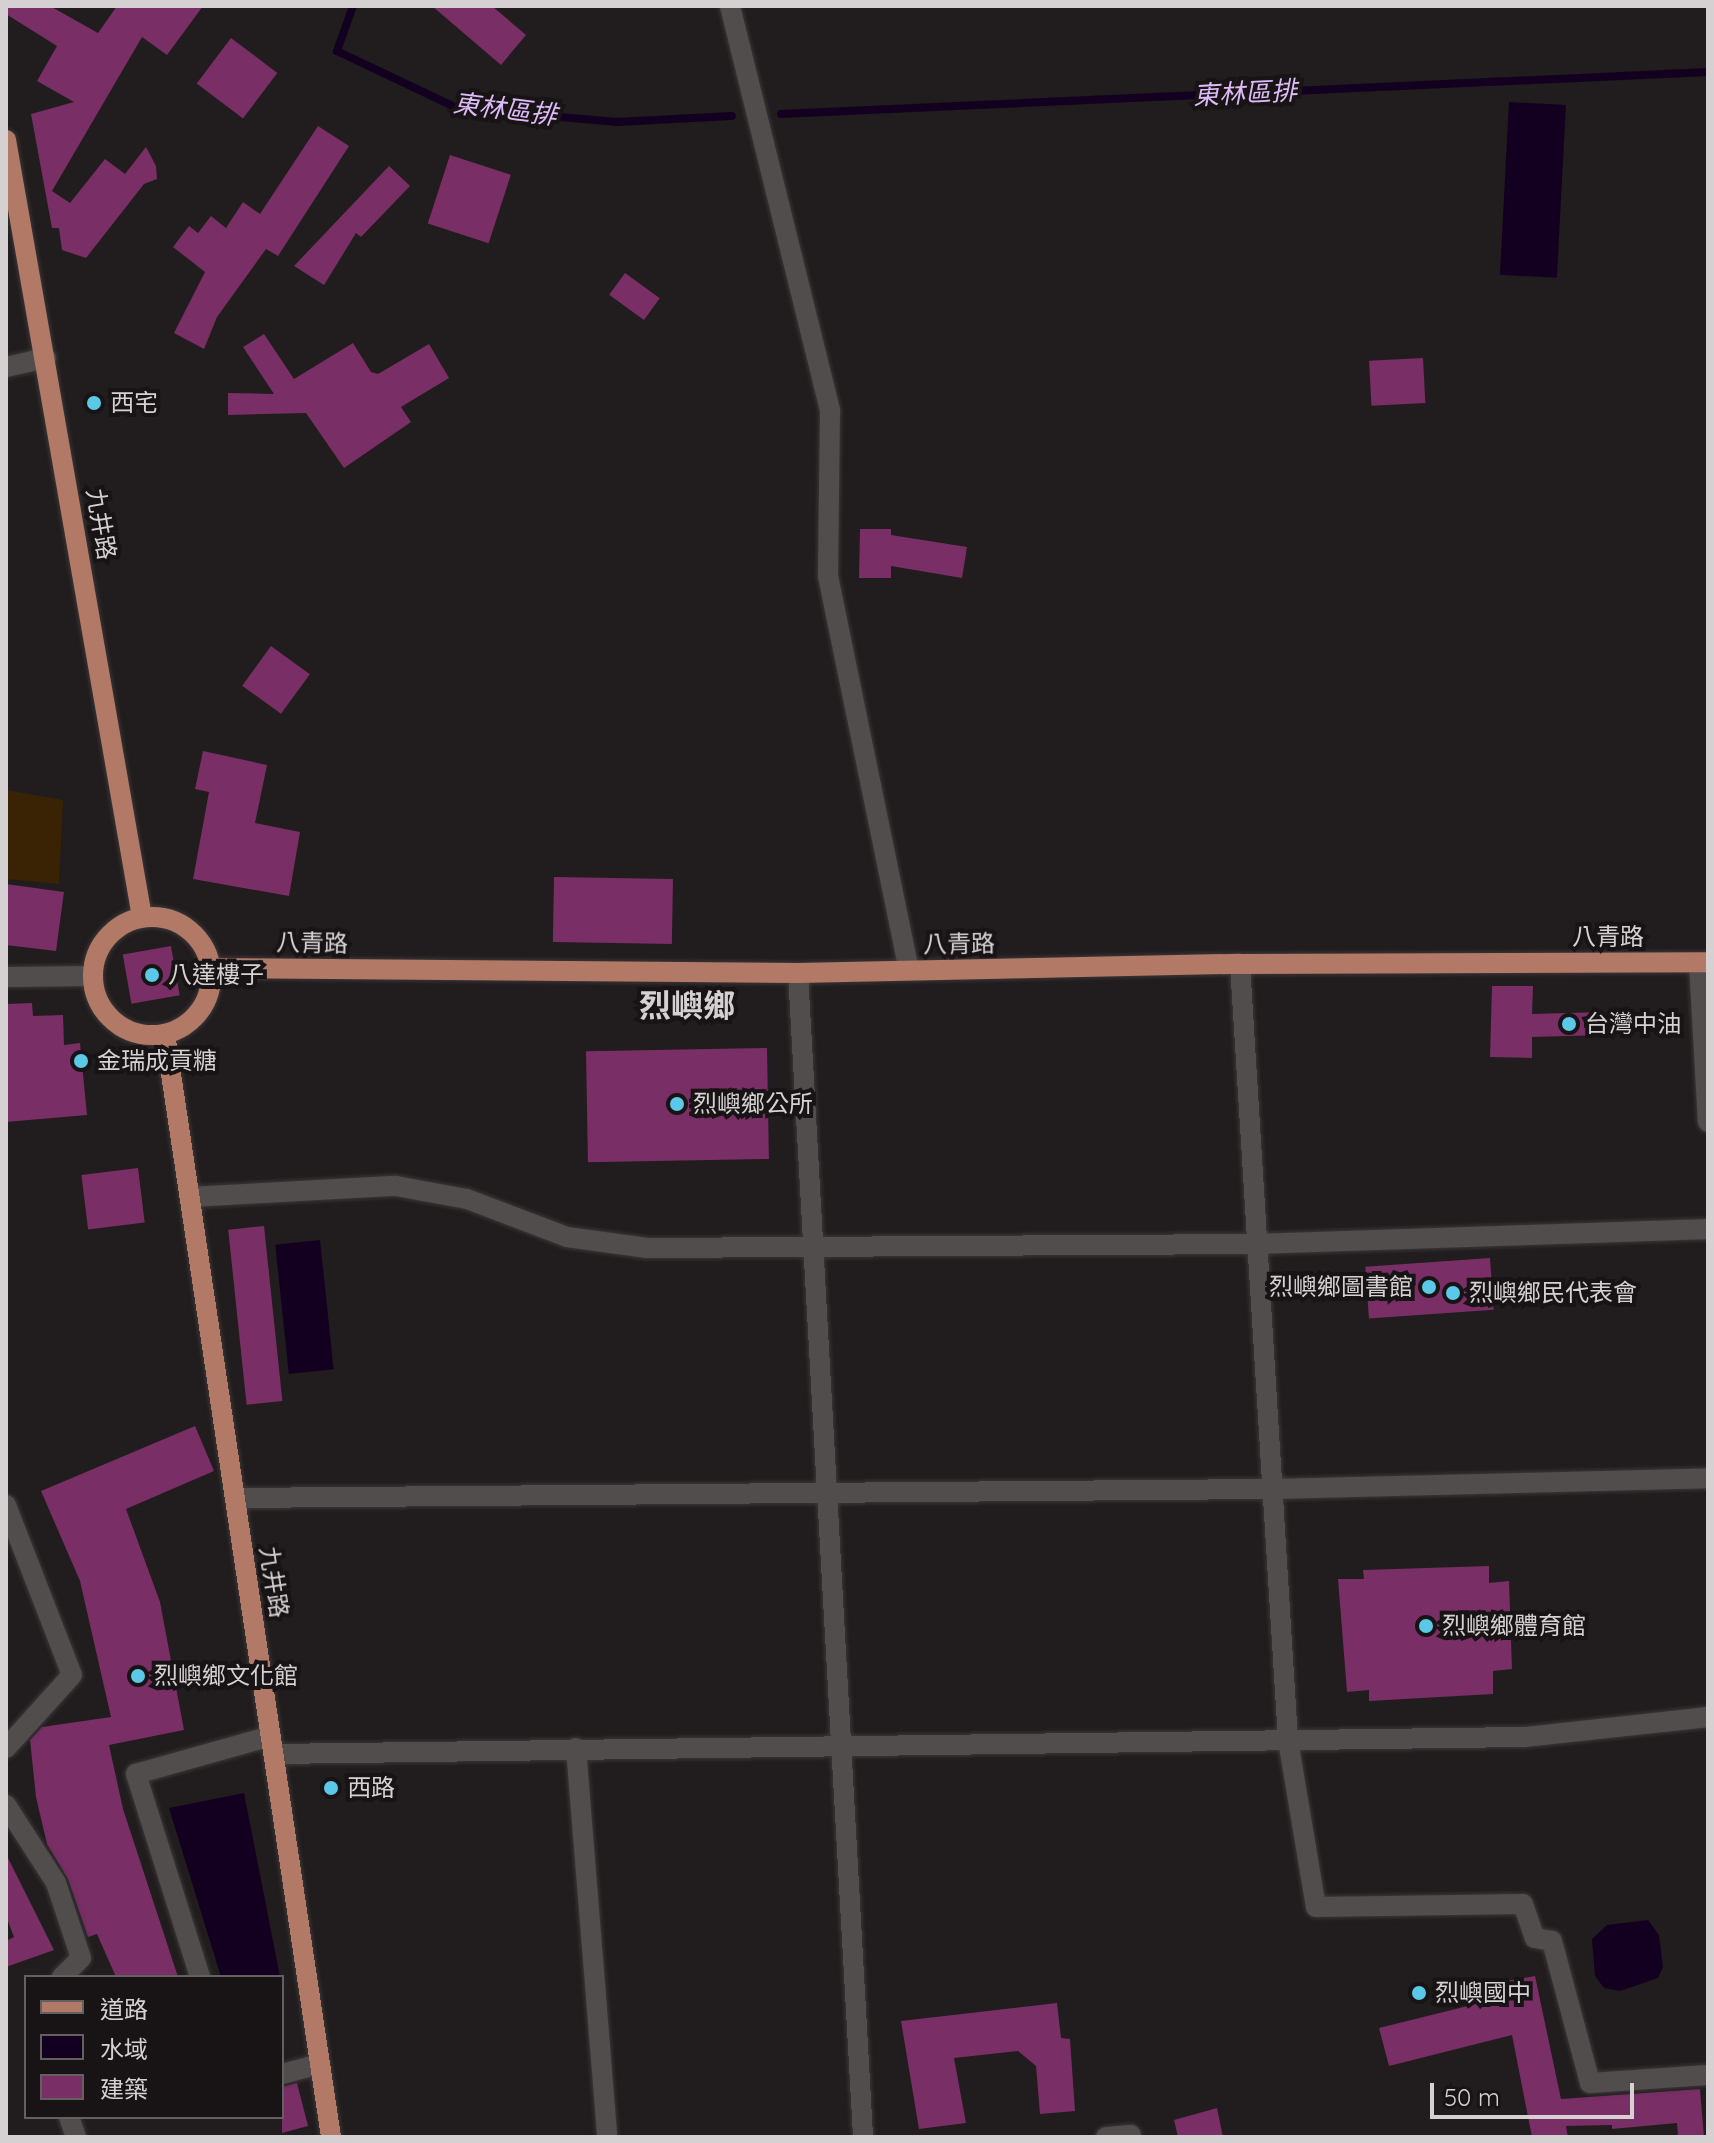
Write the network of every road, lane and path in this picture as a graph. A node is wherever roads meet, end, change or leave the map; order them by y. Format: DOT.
graph roads {
  1 [pos="730,6"];
  2 [pos="6,140"];
  3 [pos="11,193"];
  4 [pos="46,358"];
  5 [pos="6,367"];
  6 [pos="142,917"];
  7 [pos="1704,962"];
  8 [pos="1240,964"];
  9 [pos="212,968"];
  10 [pos="909,971"];
  11 [pos="798,973"];
  12 [pos="93,976"];
  13 [pos="6,977"];
  14 [pos="165,1034"];
  15 [pos="1708,1122"];
  16 [pos="190,1197"];
  17 [pos="1708,1229"];
  18 [pos="1257,1244"];
  19 [pos="813,1248"];
  20 [pos="1708,1478"];
  21 [pos="827,1489"];
  22 [pos="1273,1489"];
  23 [pos="235,1498"];
  24 [pos="6,1505"];
  25 [pos="1708,1717"];
  26 [pos="1288,1740"];
  27 [pos="841,1743"];
  28 [pos="272,1745"];
  29 [pos="6,1748"];
  30 [pos="576,1748"];
  31 [pos="6,1805"];
  32 [pos="64,1975"];
  33 [pos="199,1975"];
  34 [pos="320,2064"];
  35 [pos="284,2073"];
  36 [pos="1708,2075"];
  37 [pos="1131,2135"];
  38 [pos="331,2137"];
  39 [pos="607,2137"];
  40 [pos="863,2137"];
  41 [pos="1106,2137"];
  1 -- 10 [label="street"];
  2 -- 3 [label="main road, 九井路"];
  3 -- 4 [label="main road, 九井路"];
  4 -- 5 [label="street"];
  4 -- 6 [label="main road, 九井路"];
  6 -- 9 [label="main road"];
  6 -- 12 [label="main road"];
  7 -- 8 [label="main road, 八青路"];
  7 -- 15 [label="street"];
  8 -- 10 [label="main road, 八青路"];
  8 -- 18 [label="street"];
  9 -- 11 [label="main road, 八青路"];
  9 -- 14 [label="main road"];
  10 -- 11 [label="main road, 八青路"];
  11 -- 19 [label="street"];
  12 -- 13 [label="street"];
  12 -- 14 [label="main road"];
  14 -- 16 [label="main road, 九井路"];
  16 -- 19 [label="street"];
  16 -- 23 [label="main road, 九井路"];
  17 -- 18 [label="street"];
  18 -- 19 [label="street"];
  18 -- 22 [label="street"];
  19 -- 21 [label="street"];
  20 -- 22 [label="street"];
  21 -- 22 [label="street"];
  21 -- 23 [label="street"];
  21 -- 27 [label="street"];
  22 -- 26 [label="street"];
  23 -- 28 [label="main road, 九井路"];
  24 -- 29 [label="street"];
  25 -- 26 [label="street"];
  26 -- 27 [label="street"];
  26 -- 36 [label="street"];
  27 -- 30 [label="street"];
  27 -- 40 [label="street"];
  28 -- 30 [label="street"];
  28 -- 33 [label="street"];
  28 -- 34 [label="main road, 九井路"];
  30 -- 39 [label="street"];
  31 -- 32 [label="street"];
  34 -- 35 [label="street"];
  34 -- 38 [label="main road, 九井路"];
  37 -- 41 [label="street"];
}
